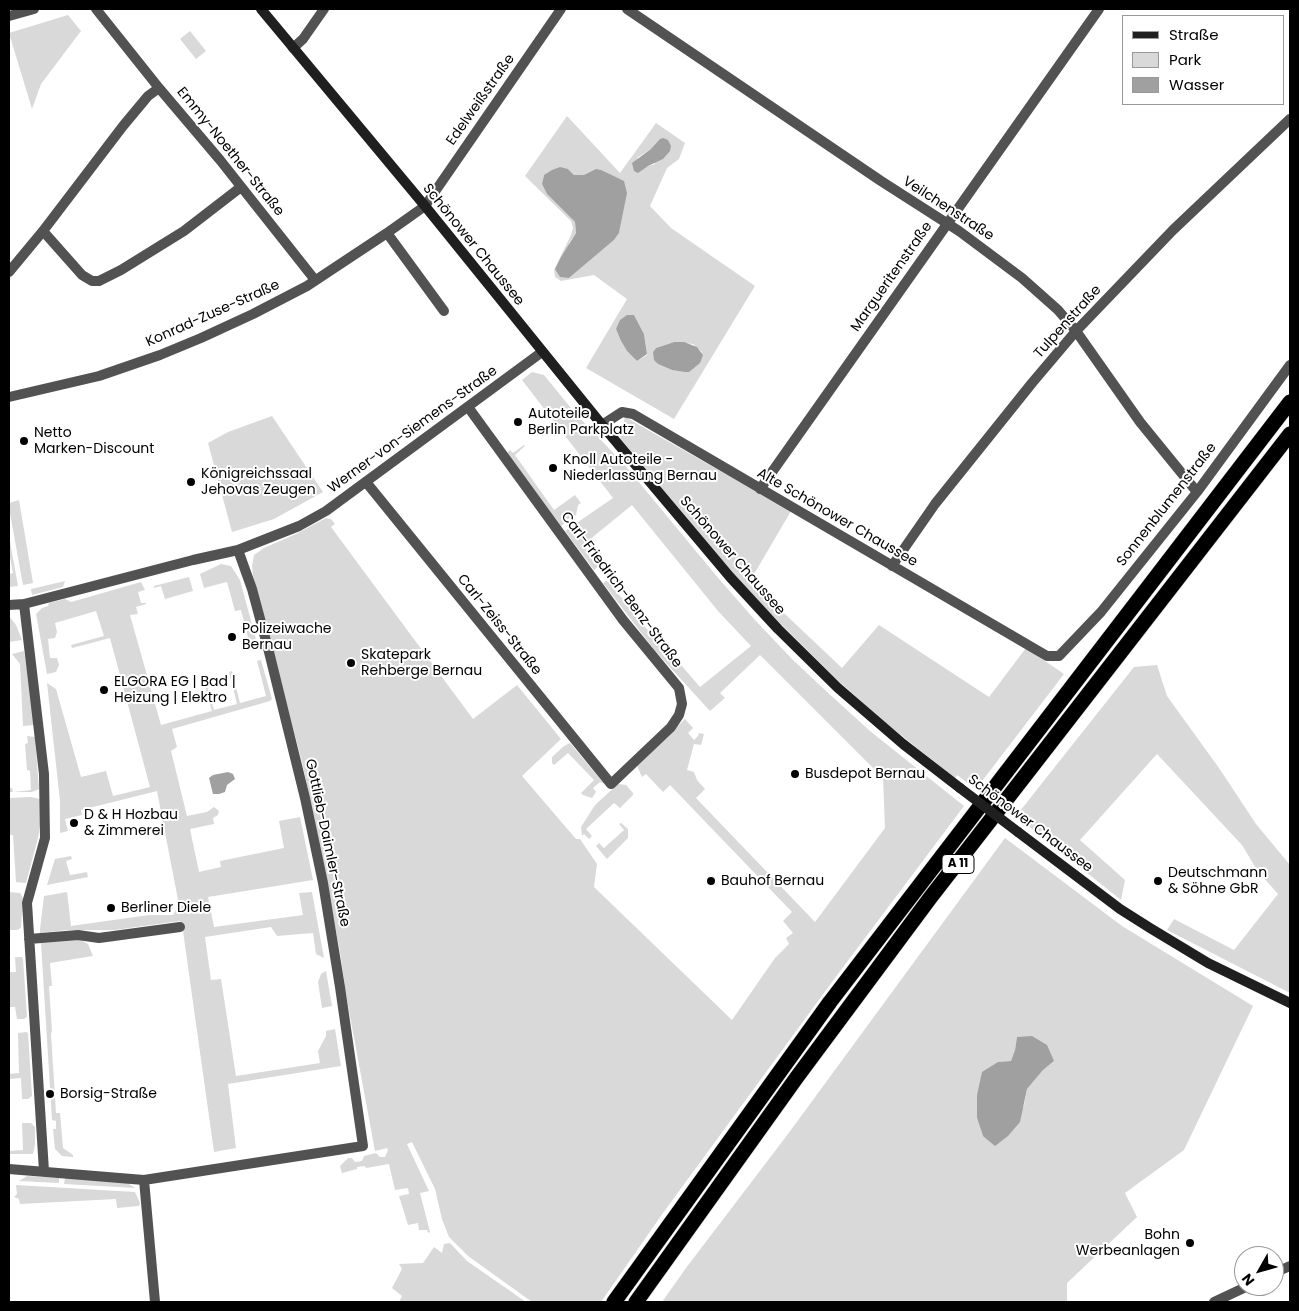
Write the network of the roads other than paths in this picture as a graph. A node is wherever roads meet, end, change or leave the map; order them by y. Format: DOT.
graph roads {
  1 [pos="34,9"];
  2 [pos="96,9"];
  3 [pos="261,9"];
  4 [pos="324,9"];
  5 [pos="561,9"];
  6 [pos="627,9"];
  7 [pos="1098,9"];
  8 [pos="9,16"];
  9 [pos="293,48"];
  10 [pos="159,88"];
  11 [pos="1290,119"];
  12 [pos="241,187"];
  13 [pos="425,206"];
  14 [pos="946,224"];
  15 [pos="43,231"];
  16 [pos="387,233"];
  17 [pos="9,272"];
  18 [pos="315,280"];
  19 [pos="444,311"];
  20 [pos="1076,331"];
  21 [pos="542,352"];
  22 [pos="1290,365"];
  23 [pos="9,397"];
  24 [pos="1290,402"];
  25 [pos="468,407"];
  26 [pos="602,425"];
  27 [pos="1290,434"];
  28 [pos="366,482"];
  29 [pos="760,489"];
  30 [pos="1197,492"];
  31 [pos="238,550"];
  32 [pos="892,566"];
  33 [pos="24,604"];
  34 [pos="9,605"];
  35 [pos="1059,656"];
  36 [pos="611,784"];
  37 [pos="180,927"];
  38 [pos="30,939"];
  39 [pos="1290,1003"];
  40 [pos="9,1169"];
  41 [pos="44,1171"];
  42 [pos="144,1180"];
  43 [pos="1234,1293"];
  44 [pos="155,1302"];
  45 [pos="614,1302"];
  46 [pos="636,1302"];
  47 [pos="1214,1302"];
  1 -- 8 [label="street"];
  2 -- 10 [label="street"];
  3 -- 9 [label="main road, Schönower Chaussee"];
  4 -- 9 [label="street"];
  5 -- 13 [label="street, Edelweißstraße"];
  6 -- 14 [label="street, Veilchenstraße"];
  7 -- 14 [label="street, Margueritenstraße"];
  9 -- 13 [label="main road, Schönower Chaussee"];
  10 -- 12 [label="street, Emmy-Noether-Straße"];
  10 -- 15 [label="street, Emmy-Noether-Straße"];
  11 -- 20 [label="street, Tulpenstraße"];
  12 -- 15 [label="street"];
  12 -- 18 [label="street, Emmy-Noether-Straße"];
  13 -- 16 [label="street, Konrad-Zuse-Straße"];
  13 -- 21 [label="main road, Schönower Chaussee"];
  14 -- 20 [label="street, Veilchenstraße"];
  14 -- 29 [label="street, Margueritenstraße"];
  15 -- 17 [label="street, Emmy-Noether-Straße"];
  16 -- 18 [label="street, Konrad-Zuse-Straße"];
  16 -- 19 [label="street"];
  18 -- 23 [label="street, Konrad-Zuse-Straße"];
  20 -- 30 [label="street, Veilchenstraße"];
  20 -- 32 [label="street, Tulpenstraße"];
  21 -- 25 [label="street, Werner-von-Siemens-Straße"];
  21 -- 26 [label="main road, Schönower Chaussee"];
  22 -- 30 [label="street, Sonnenblumenstraße"];
  24 -- 45 [label="highway, A 11"];
  25 -- 28 [label="street, Werner-von-Siemens-Straße"];
  25 -- 36 [label="street, Carl-Friedrich-Benz-Straße"];
  26 -- 29 [label="street, Alte Schönower Chaussee"];
  26 -- 39 [label="main road, Schönower Chaussee, bridge"];
  27 -- 46 [label="highway, A 11"];
  28 -- 31 [label="street, Werner-von-Siemens-Straße"];
  28 -- 36 [label="street, Carl-Zeiss-Straße"];
  29 -- 32 [label="street, Alte Schönower Chaussee"];
  30 -- 35 [label="street, Sonnenblumenstraße"];
  31 -- 33 [label="street, Werner-von-Siemens-Straße"];
  31 -- 42 [label="street, Gottlieb-Daimler-Straße"];
  32 -- 35 [label="street, Alte Schönower Chaussee"];
  33 -- 34 [label="street, Werner-von-Siemens-Straße"];
  33 -- 38 [label="street"];
  37 -- 38 [label="street"];
  38 -- 41 [label="street"];
  40 -- 41 [label="street"];
  41 -- 42 [label="street"];
  42 -- 44 [label="street"];
  43 -- 47 [label="street"];
}
